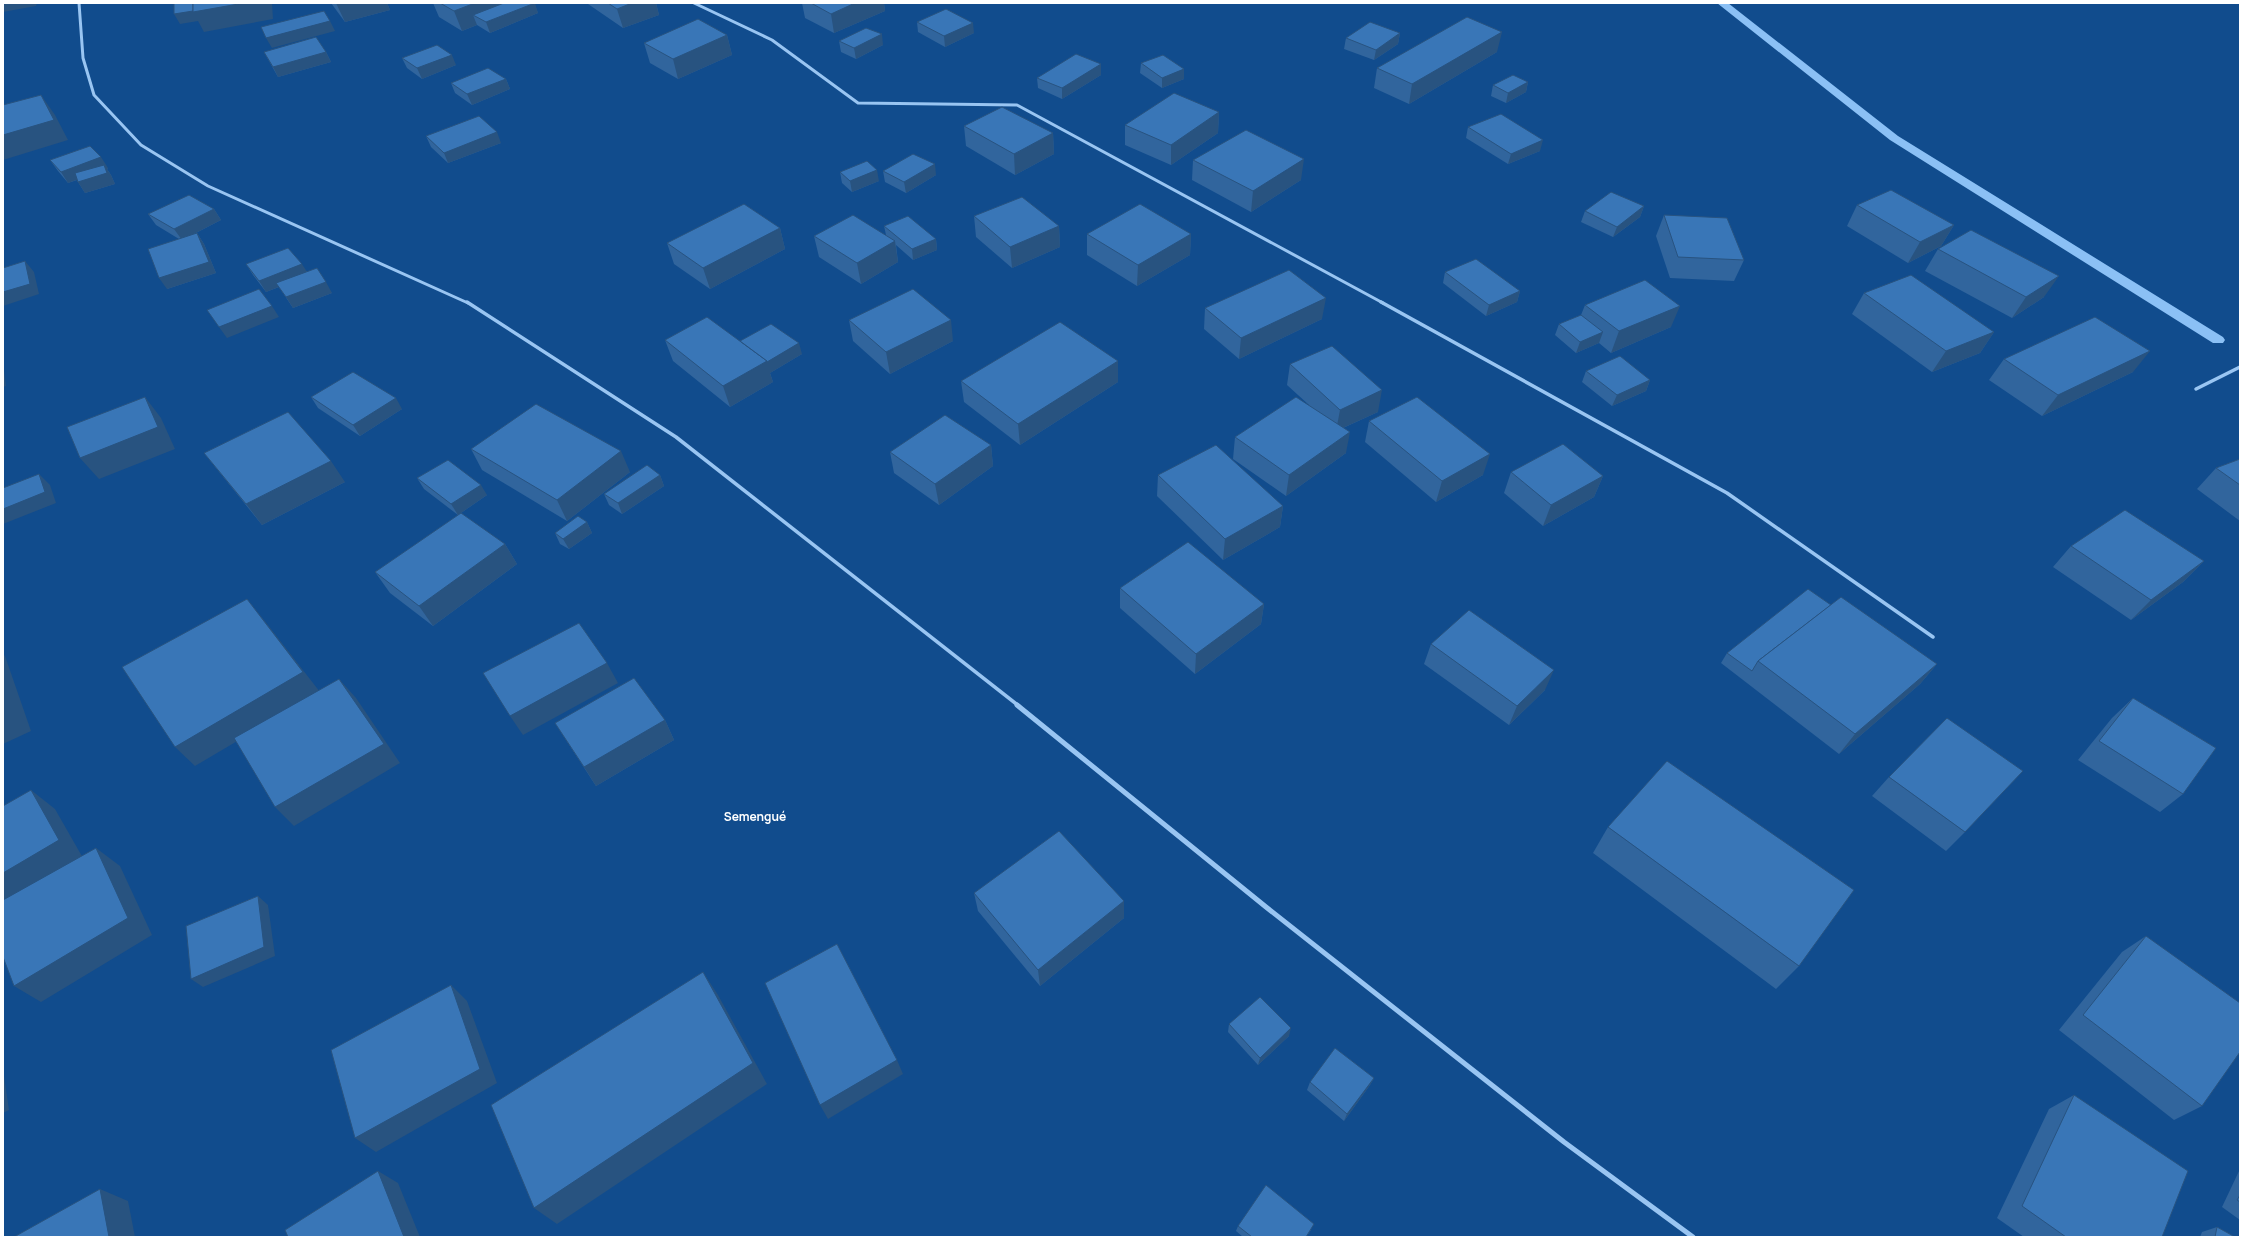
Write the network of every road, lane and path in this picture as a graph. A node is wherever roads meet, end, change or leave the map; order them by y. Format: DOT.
graph roads {
  1 [pos="79,3"];
  2 [pos="694,3"];
  3 [pos="2240,367"];
  4 [pos="2196,388"];
  5 [pos="1933,637"];
  6 [pos="1693,1237"];
  1 -- 6 [label="street"];
  2 -- 5 [label="street"];
  3 -- 4 [label="street"];
}
